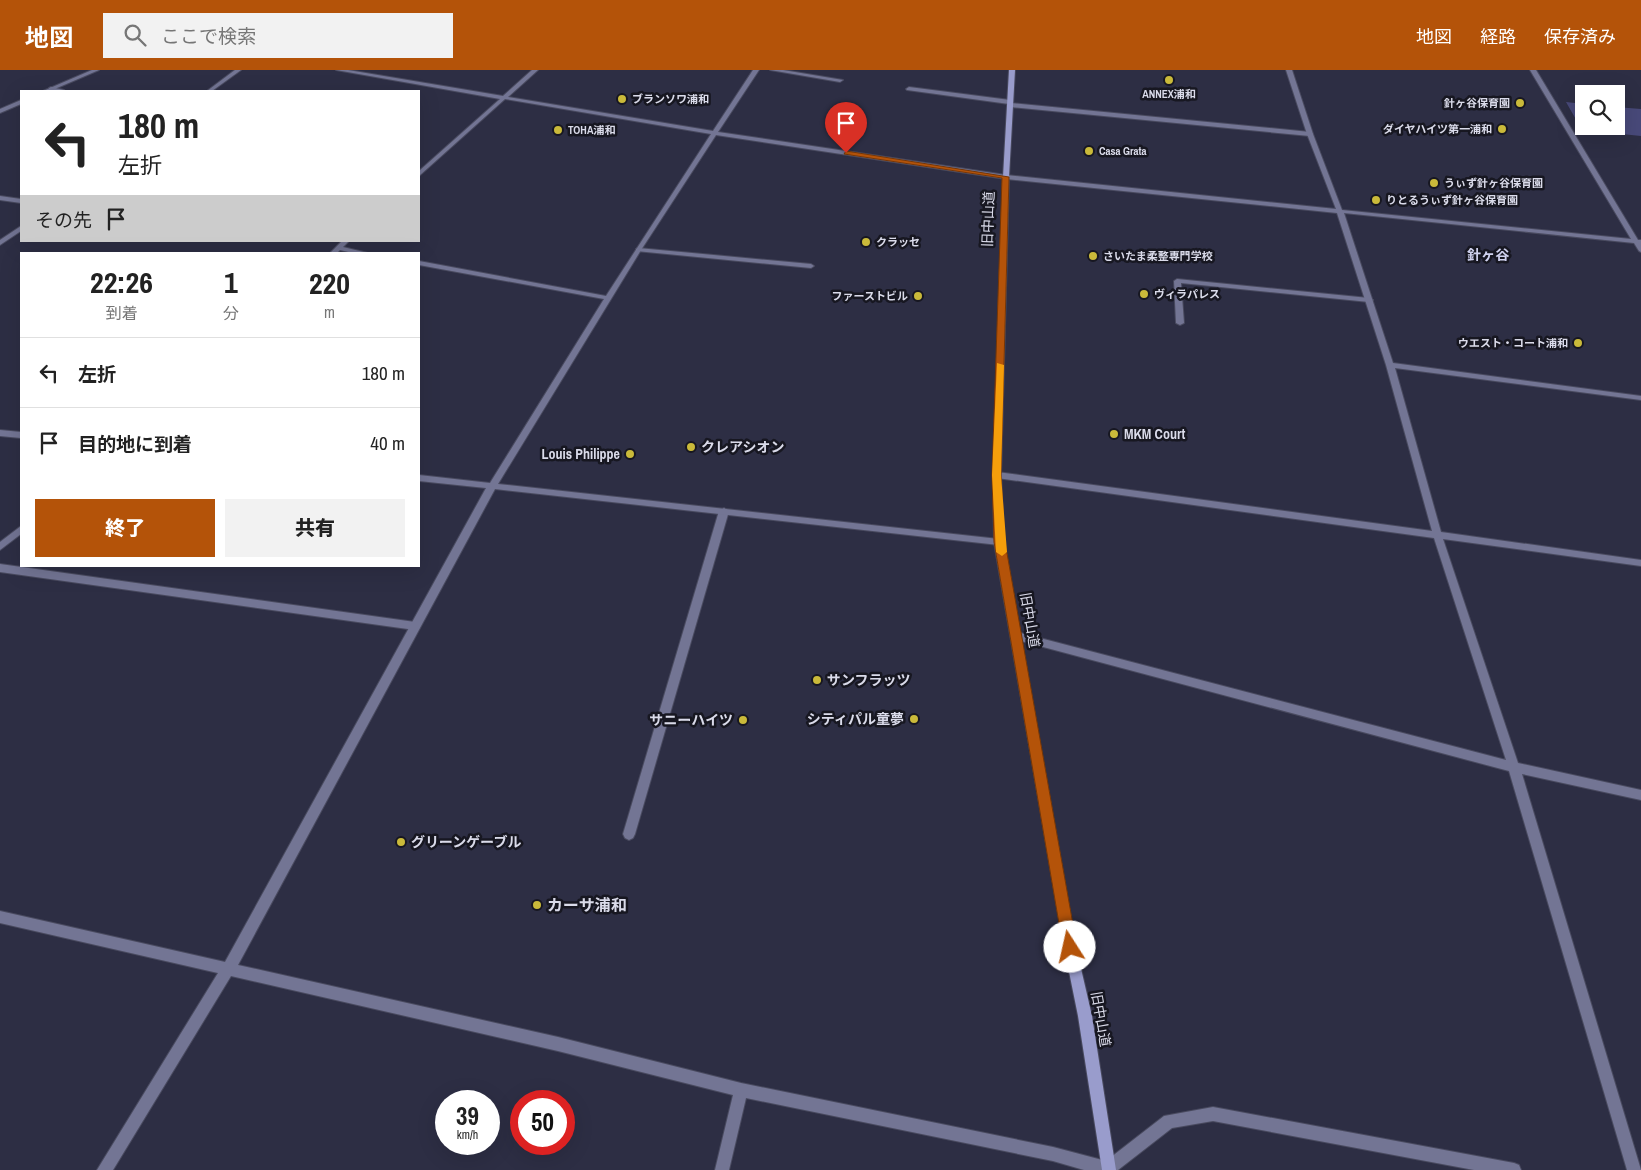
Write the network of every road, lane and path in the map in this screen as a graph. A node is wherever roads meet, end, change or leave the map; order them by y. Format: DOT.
graph roads {
  1 [pos="96,70"];
  2 [pos="238,70"];
  3 [pos="339,70"];
  4 [pos="385,70"];
  5 [pos="535,70"];
  6 [pos="756,70"];
  7 [pos="773,70"];
  8 [pos="1012,70"];
  9 [pos="1289,70"];
  10 [pos="1532,70"];
  11 [pos="375,76"];
  12 [pos="840,80"];
  13 [pos="909,89"];
  14 [pos="49,90"];
  15 [pos="210,90"];
  16 [pos="503,97"];
  17 [pos="20,102"];
  18 [pos="1010,103"];
  19 [pos="0,111"];
  20 [pos="716,133"];
  21 [pos="1310,134"];
  22 [pos="420,173"];
  23 [pos="1006,177"];
  24 [pos="0,198"];
  25 [pos="20,200"];
  26 [pos="1340,212"];
  27 [pos="20,229"];
  28 [pos="345,242"];
  29 [pos="1638,242"];
  30 [pos="0,243"];
  31 [pos="338,248"];
  32 [pos="638,250"];
  33 [pos="1641,250"];
  34 [pos="334,252"];
  35 [pos="359,252"];
  36 [pos="420,263"];
  37 [pos="811,266"];
  38 [pos="608,298"];
  39 [pos="1368,300"];
  40 [pos="1180,323"];
  41 [pos="1390,365"];
  42 [pos="1641,398"];
  43 [pos="0,433"];
  44 [pos="20,435"];
  45 [pos="996,475"];
  46 [pos="420,478"];
  47 [pos="492,486"];
  48 [pos="724,511"];
  49 [pos="20,530"];
  50 [pos="1437,534"];
  51 [pos="1000,542"];
  52 [pos="0,548"];
  53 [pos="1641,563"];
  54 [pos="0,568"];
  55 [pos="415,626"];
  56 [pos="1017,636"];
  57 [pos="1514,767"];
  58 [pos="1641,795"];
  59 [pos="629,834"];
  60 [pos="0,917"];
  61 [pos="228,969"];
  62 [pos="741,1090"];
  63 [pos="1110,1169"];
  64 [pos="104,1170"];
  65 [pos="722,1170"];
  66 [pos="1514,1170"];
  67 [pos="1634,1170"];
  1 -- 14 [label="street"];
  2 -- 15 [label="street"];
  3 -- 11 [label="street"];
  4 -- 11 [label="street"];
  5 -- 16 [label="street"];
  6 -- 20 [label="street"];
  7 -- 12 [label="street"];
  8 -- 18 [label="main road, 旧中山道"];
  9 -- 21 [label="street"];
  10 -- 29 [label="street"];
  11 -- 16 [label="street"];
  13 -- 18 [label="street"];
  16 -- 20 [label="street"];
  16 -- 22 [label="street"];
  17 -- 19 [label="street"];
  18 -- 21 [label="street"];
  18 -- 23 [label="main road, 旧中山道"];
  20 -- 23 [label="street"];
  20 -- 32 [label="street"];
  21 -- 26 [label="street"];
  23 -- 26 [label="street"];
  23 -- 45 [label="main road, 旧中山道"];
  24 -- 25 [label="street"];
  26 -- 29 [label="street"];
  26 -- 39 [label="street"];
  27 -- 30 [label="street"];
  28 -- 31 [label="street"];
  29 -- 33 [label="street"];
  31 -- 34 [label="street"];
  31 -- 35 [label="street"];
  32 -- 37 [label="street"];
  32 -- 38 [label="street"];
  36 -- 38 [label="street"];
  38 -- 47 [label="street"];
  39 -- 40 [label="street"];
  39 -- 41 [label="street"];
  41 -- 42 [label="street"];
  41 -- 50 [label="street"];
  43 -- 44 [label="street"];
  45 -- 50 [label="street"];
  45 -- 51 [label="main road, 旧中山道"];
  46 -- 47 [label="street"];
  47 -- 48 [label="street"];
  47 -- 55 [label="street"];
  48 -- 51 [label="street"];
  48 -- 59 [label="street"];
  49 -- 52 [label="street"];
  50 -- 53 [label="street"];
  50 -- 57 [label="street"];
  51 -- 56 [label="main road, 旧中山道"];
  54 -- 55 [label="street"];
  55 -- 61 [label="street"];
  56 -- 57 [label="street"];
  56 -- 63 [label="main road, 旧中山道"];
  57 -- 58 [label="street"];
  57 -- 67 [label="street"];
  60 -- 61 [label="street"];
  61 -- 62 [label="street"];
  61 -- 64 [label="street"];
  62 -- 63 [label="street"];
  62 -- 65 [label="street"];
  63 -- 66 [label="street"];
}
